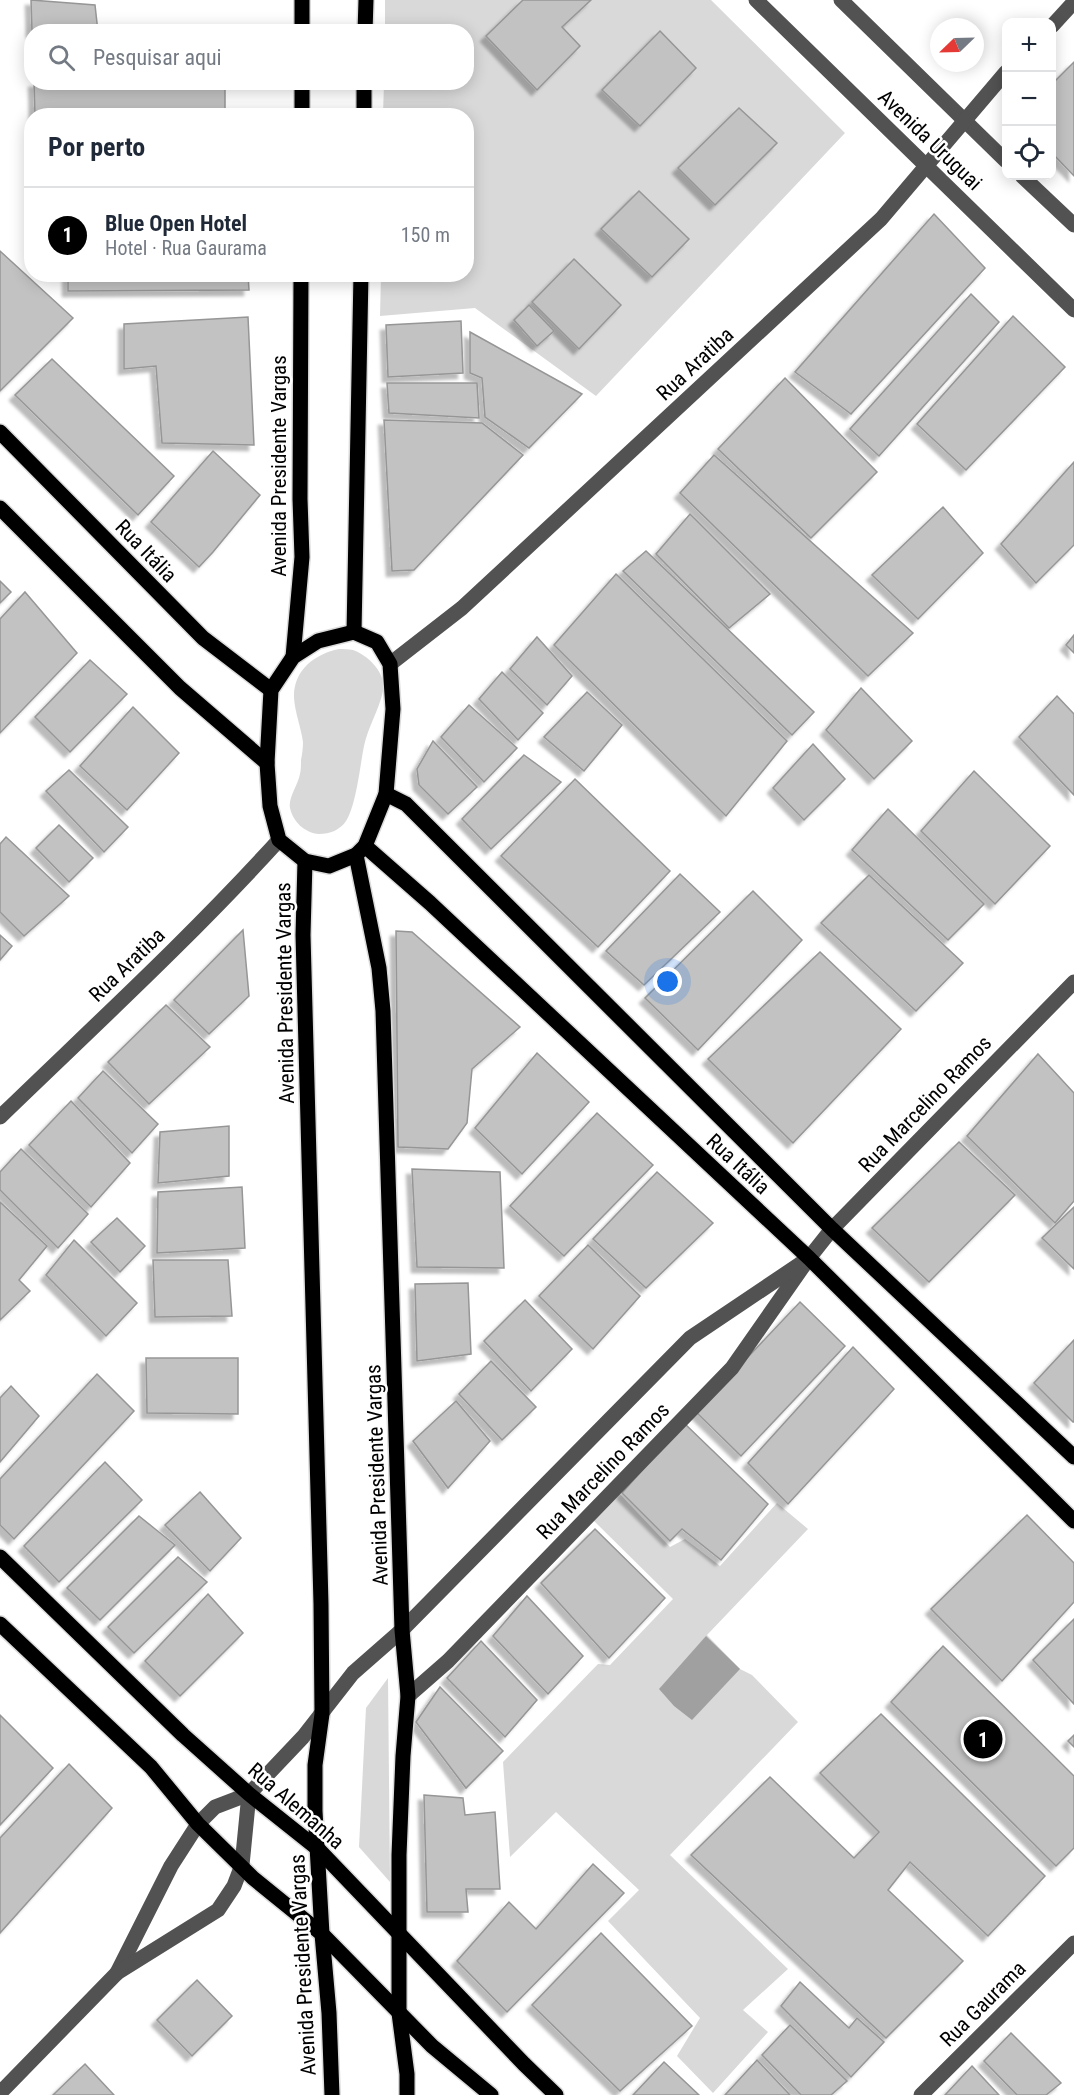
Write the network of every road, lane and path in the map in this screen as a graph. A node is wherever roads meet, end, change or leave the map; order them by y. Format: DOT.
graph roads {
  1 [pos="302,0"];
  2 [pos="366,0"];
  3 [pos="756,0"];
  4 [pos="841,0"];
  5 [pos="1074,2"];
  6 [pos="1056,22"];
  7 [pos="302,24"];
  8 [pos="365,24"];
  9 [pos="1002,77"];
  10 [pos="302,90"];
  11 [pos="364,90"];
  12 [pos="302,108"];
  13 [pos="364,108"];
  14 [pos="965,121"];
  15 [pos="1002,157"];
  16 [pos="926,165"];
  17 [pos="1026,180"];
  18 [pos="1074,225"];
  19 [pos="301,282"];
  20 [pos="361,282"];
  21 [pos="1074,310"];
  22 [pos="0,432"];
  23 [pos="0,508"];
  24 [pos="354,632"];
  25 [pos="293,657"];
  26 [pos="390,664"];
  27 [pos="271,690"];
  28 [pos="267,763"];
  29 [pos="386,794"];
  30 [pos="279,840"];
  31 [pos="360,850"];
  32 [pos="305,861"];
  33 [pos="1074,982"];
  34 [pos="0,1116"];
  35 [pos="832,1229"];
  36 [pos="809,1258"];
  37 [pos="1074,1457"];
  38 [pos="1074,1521"];
  39 [pos="0,1557"];
  40 [pos="0,1624"];
  41 [pos="402,1630"];
  42 [pos="408,1696"];
  43 [pos="322,1714"];
  44 [pos="249,1794"];
  45 [pos="198,1824"];
  46 [pos="318,1849"];
  47 [pos="242,1865"];
  48 [pos="322,1934"];
  49 [pos="399,1934"];
  50 [pos="1074,1943"];
  51 [pos="117,1973"];
  52 [pos="399,2013"];
  53 [pos="0,2093"];
  54 [pos="332,2095"];
  55 [pos="407,2095"];
  56 [pos="491,2095"];
  57 [pos="556,2095"];
  58 [pos="921,2095"];
  1 -- 7 [label="main road"];
  2 -- 8 [label="main road"];
  3 -- 16 [label="street, Avenida Uruguai"];
  4 -- 14 [label="street, Avenida Uruguai"];
  5 -- 6 [label="street"];
  9 -- 14 [label="street, Rua Aratiba"];
  10 -- 12 [label="main road"];
  11 -- 13 [label="main road"];
  14 -- 15 [label="street, Avenida Uruguai"];
  14 -- 16 [label="street, Rua Aratiba"];
  16 -- 21 [label="street, Avenida Uruguai"];
  16 -- 26 [label="street, Rua Aratiba"];
  17 -- 18 [label="street"];
  19 -- 25 [label="main road, Avenida Presidente Vargas"];
  20 -- 24 [label="main road"];
  22 -- 27 [label="main road, Rua Itália"];
  23 -- 28 [label="main road"];
  24 -- 25 [label="main road, Avenida Presidente Vargas"];
  24 -- 26 [label="main road"];
  25 -- 27 [label="main road, Avenida Presidente Vargas"];
  26 -- 29 [label="main road"];
  27 -- 28 [label="main road"];
  28 -- 30 [label="main road"];
  29 -- 31 [label="main road"];
  29 -- 35 [label="main road, Rua Itália"];
  30 -- 32 [label="main road, Avenida Presidente Vargas"];
  30 -- 34 [label="street, Rua Aratiba"];
  31 -- 32 [label="main road, Avenida Presidente Vargas"];
  31 -- 36 [label="main road, Rua Itália"];
  31 -- 41 [label="main road, Avenida Presidente Vargas"];
  32 -- 43 [label="main road, Avenida Presidente Vargas"];
  33 -- 35 [label="street, Rua Marcelino Ramos"];
  35 -- 36 [label="street, Rua Marcelino Ramos"];
  35 -- 37 [label="main road, Rua Itália"];
  36 -- 38 [label="main road, Rua Itália"];
  36 -- 41 [label="street, Rua Marcelino Ramos"];
  36 -- 42 [label="street, Rua Marcelino Ramos"];
  39 -- 44 [label="main road, Rua Alemanha"];
  40 -- 45 [label="main road"];
  41 -- 42 [label="main road, Avenida Presidente Vargas"];
  41 -- 43 [label="street, Rua Marcelino Ramos"];
  42 -- 49 [label="main road, Avenida Presidente Vargas"];
  43 -- 44 [label="street, Rua Marcelino Ramos"];
  43 -- 46 [label="main road, Avenida Presidente Vargas"];
  44 -- 45 [label="street"];
  44 -- 46 [label="main road, Rua Alemanha"];
  44 -- 47 [label="street"];
  45 -- 47 [label="main road"];
  45 -- 51 [label="street"];
  46 -- 48 [label="main road, Avenida Presidente Vargas"];
  46 -- 49 [label="main road, Rua Alemanha"];
  47 -- 48 [label="main road"];
  47 -- 51 [label="street"];
  48 -- 52 [label="main road"];
  48 -- 54 [label="main road, Avenida Presidente Vargas"];
  49 -- 52 [label="main road, Avenida Presidente Vargas"];
  49 -- 57 [label="main road, Rua Alemanha"];
  50 -- 58 [label="street, Rua Gaurama"];
  51 -- 53 [label="street"];
  52 -- 55 [label="main road, Avenida Presidente Vargas"];
  52 -- 56 [label="main road"];
}
